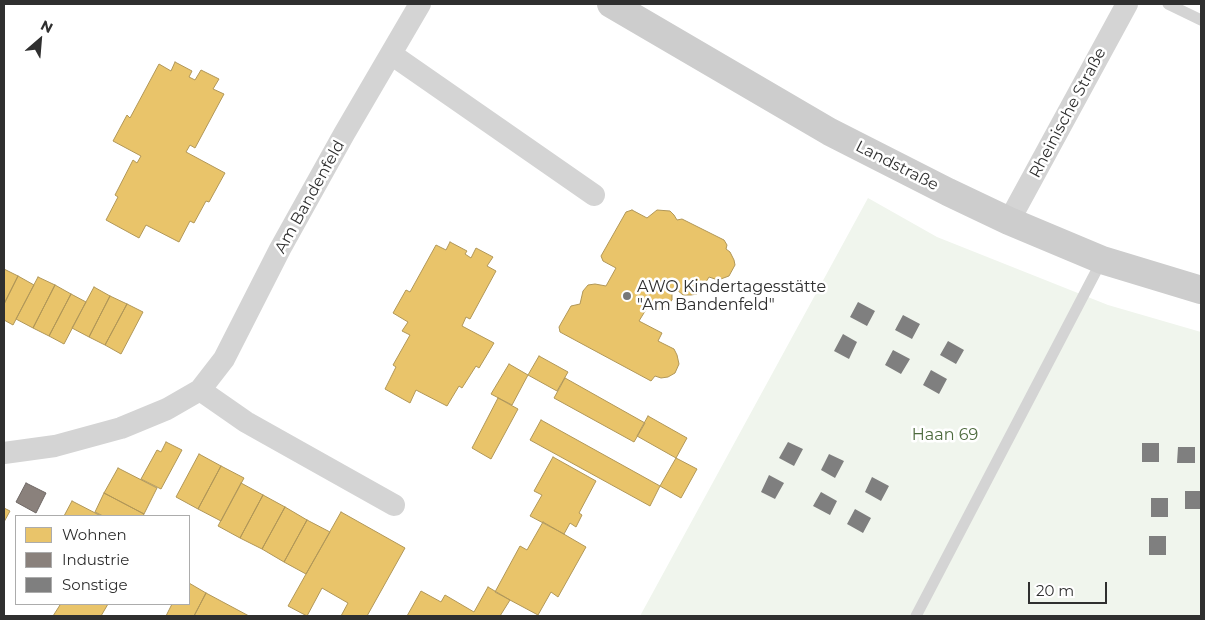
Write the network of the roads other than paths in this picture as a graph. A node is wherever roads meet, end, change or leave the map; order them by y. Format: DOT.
graph roads {
  1 [pos="420,4"];
  2 [pos="611,4"];
  3 [pos="1127,4"];
  4 [pos="1168,4"];
  5 [pos="1201,20"];
  6 [pos="391,54"];
  7 [pos="594,194"];
  8 [pos="1009,221"];
  9 [pos="1102,260"];
  10 [pos="1201,290"];
  11 [pos="200,390"];
  12 [pos="4,453"];
  13 [pos="394,505"];
  14 [pos="916,616"];
  1 -- 6 [label="street, Am Bandenfeld"];
  2 -- 8 [label="main road, Landstraße"];
  3 -- 8 [label="street, Rheinische Straße"];
  4 -- 5 [label="lane"];
  6 -- 7 [label="street"];
  6 -- 11 [label="street, Am Bandenfeld"];
  8 -- 9 [label="main road, Landstraße"];
  9 -- 10 [label="main road, Landstraße"];
  9 -- 14 [label="lane"];
  11 -- 12 [label="street, Am Bandenfeld"];
  11 -- 13 [label="street"];
}
